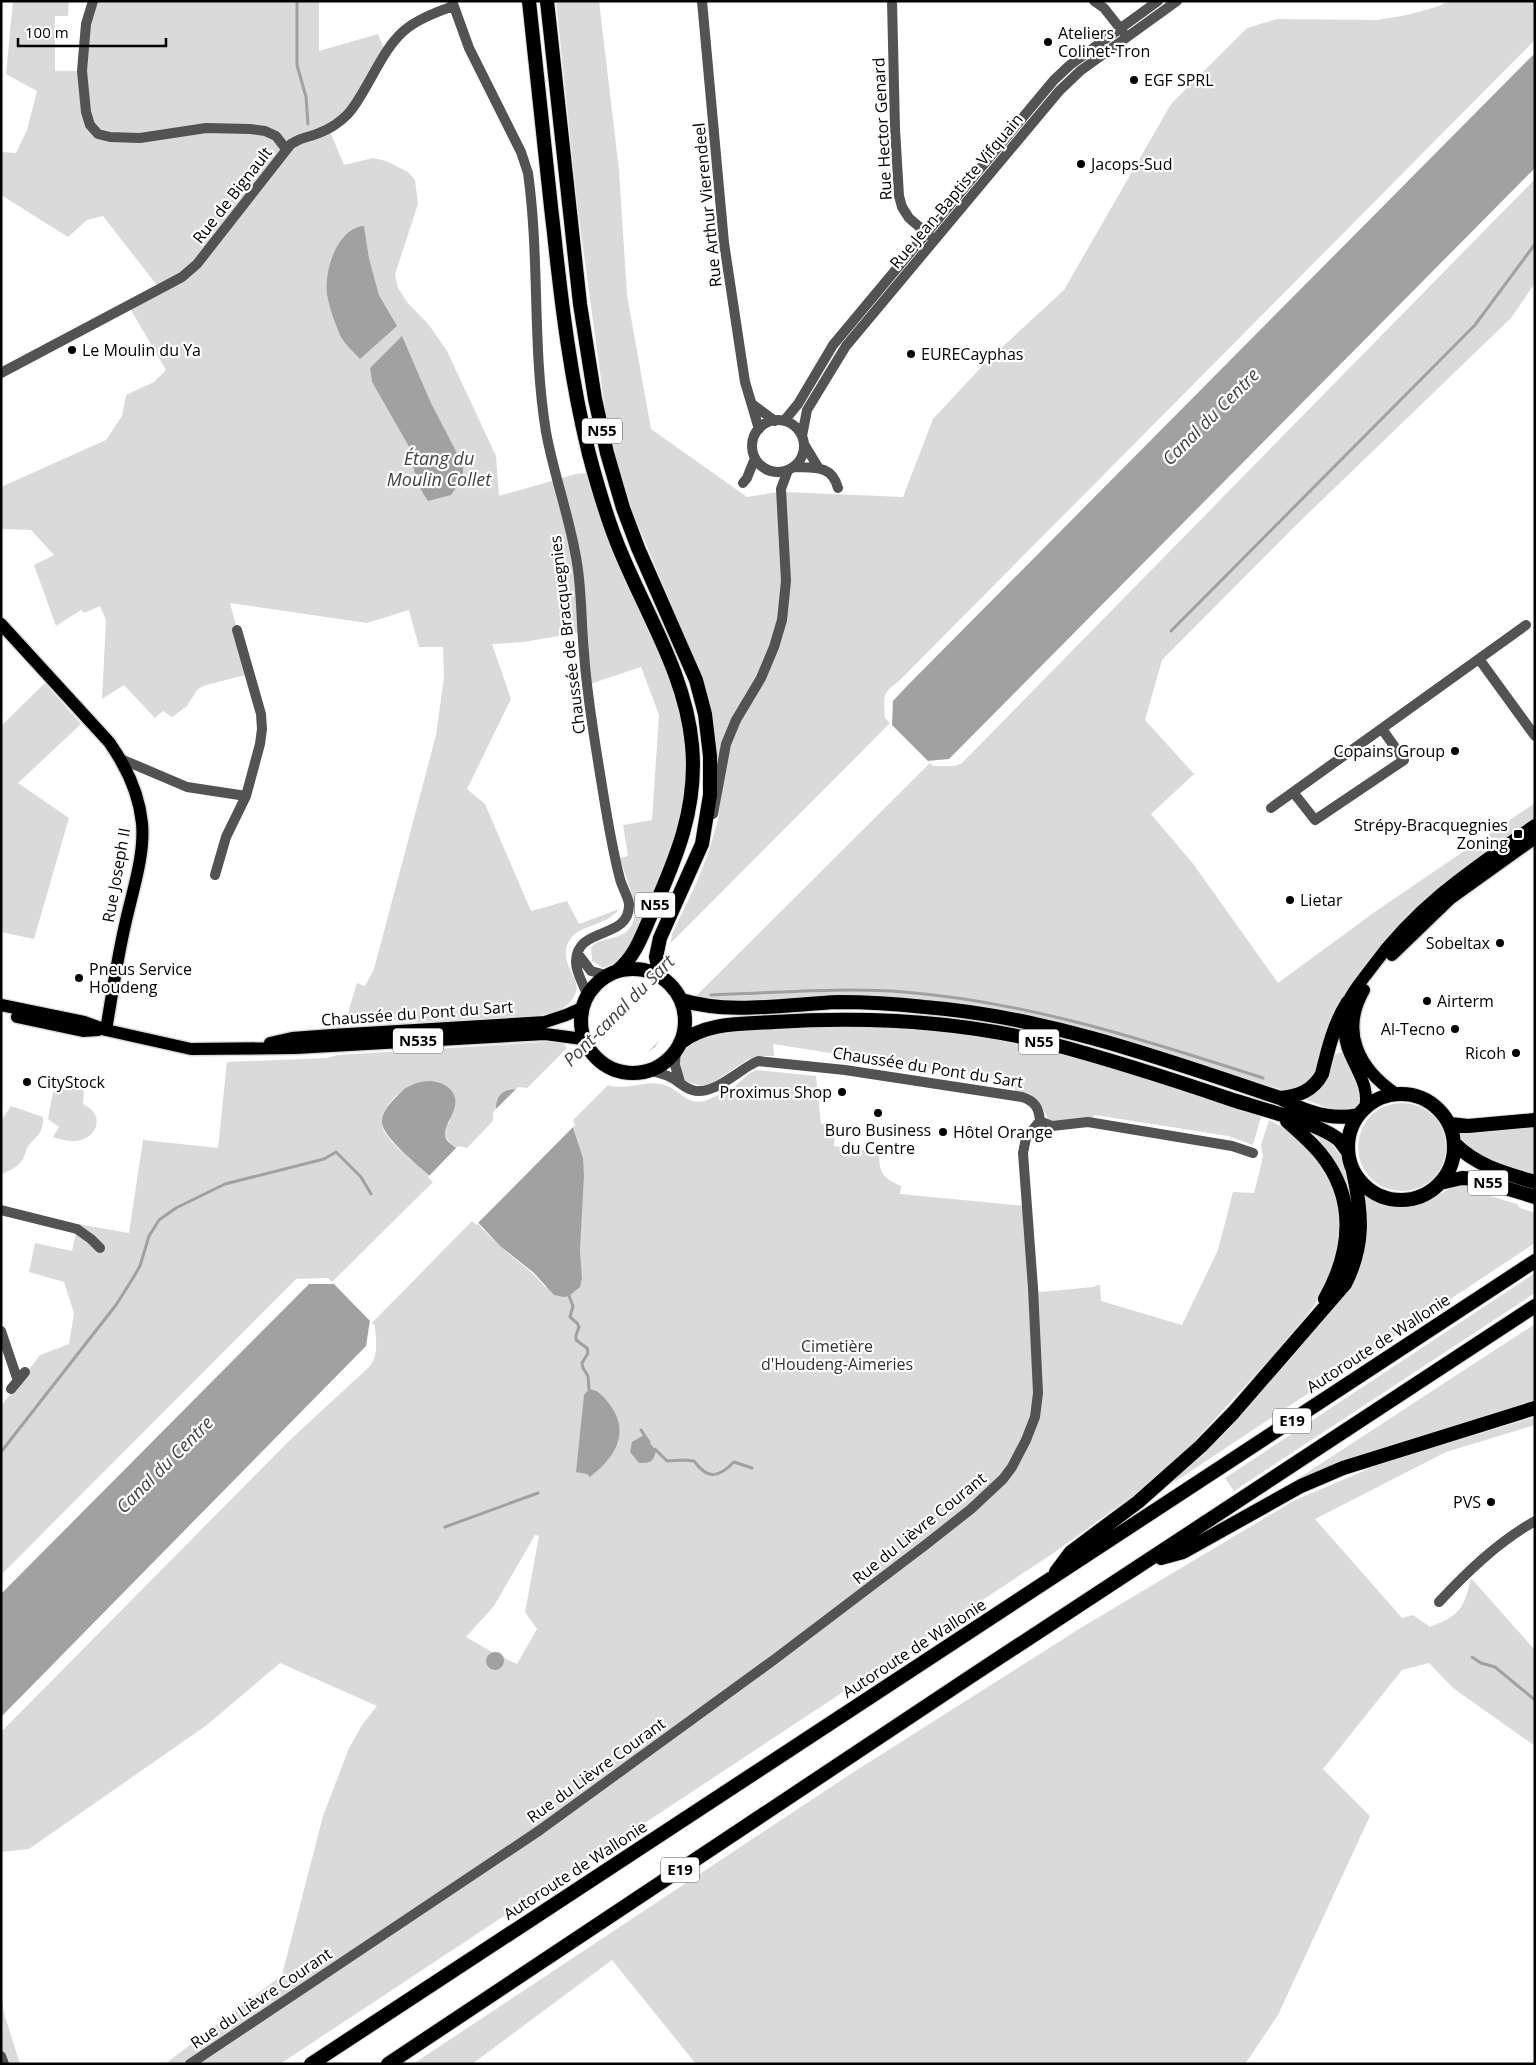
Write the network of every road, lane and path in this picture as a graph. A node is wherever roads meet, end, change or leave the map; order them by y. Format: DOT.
graph roads {
  1 [pos="93,1"];
  2 [pos="529,1"];
  3 [pos="547,1"];
  4 [pos="702,1"];
  5 [pos="892,1"];
  6 [pos="1094,1"];
  7 [pos="1158,1"];
  8 [pos="1177,1"];
  9 [pos="453,4"];
  10 [pos="1123,33"];
  11 [pos="286,149"];
  12 [pos="926,233"];
  13 [pos="935,240"];
  14 [pos="1,373"];
  15 [pos="752,404"];
  16 [pos="780,421"];
  17 [pos="759,429"];
  18 [pos="803,440"];
  19 [pos="755,458"];
  20 [pos="818,467"];
  21 [pos="791,468"];
  22 [pos="765,469"];
  23 [pos="838,488"];
  24 [pos="1,624"];
  25 [pos="1526,625"];
  26 [pos="237,630"];
  27 [pos="1479,659"];
  28 [pos="1382,728"];
  29 [pos="1535,736"];
  30 [pos="121,759"];
  31 [pos="1293,792"];
  32 [pos="246,796"];
  33 [pos="1271,808"];
  34 [pos="1535,825"];
  35 [pos="1535,832"];
  36 [pos="1535,838"];
  37 [pos="702,844"];
  38 [pos="215,875"];
  39 [pos="1450,899"];
  40 [pos="578,954"];
  41 [pos="612,973"];
  42 [pos="660,976"];
  43 [pos="681,1000"];
  44 [pos="584,1001"];
  45 [pos="1348,1002"];
  46 [pos="1,1005"];
  47 [pos="1,1014"];
  48 [pos="106,1030"];
  49 [pos="583,1039"];
  50 [pos="252,1047"];
  51 [pos="678,1047"];
  52 [pos="650,1070"];
  53 [pos="680,1082"];
  54 [pos="1396,1094"];
  55 [pos="1280,1098"];
  56 [pos="1362,1112"];
  57 [pos="1280,1115"];
  58 [pos="1535,1120"];
  59 [pos="1040,1121"];
  60 [pos="1450,1124"];
  61 [pos="1454,1144"];
  62 [pos="1348,1152"];
  63 [pos="1253,1153"];
  64 [pos="1353,1171"];
  65 [pos="1535,1182"];
  66 [pos="1440,1183"];
  67 [pos="1535,1197"];
  68 [pos="1,1210"];
  69 [pos="100,1248"];
  70 [pos="1535,1261"];
  71 [pos="1535,1306"];
  72 [pos="1311,1323"];
  73 [pos="1,1331"];
  74 [pos="25,1372"];
  75 [pos="1535,1408"];
  76 [pos="1535,1521"];
  77 [pos="1146,1563"];
  78 [pos="1049,1581"];
  79 [pos="1439,1602"];
  80 [pos="1,2056"];
  81 [pos="4,2064"];
  82 [pos="190,2064"];
  83 [pos="311,2064"];
  84 [pos="388,2064"];
  1 -- 11 [label="street"];
  2 -- 41 [label="highway, N55"];
  3 -- 37 [label="highway, N55"];
  4 -- 15 [label="street, Rue Arthur Vierendeel"];
  5 -- 12 [label="street, Rue Hector Genard"];
  6 -- 10 [label="street"];
  7 -- 10 [label="street, Rue Jean-Baptiste Vifquain"];
  8 -- 10 [label="street, Rue Jean-Baptiste Vifquain"];
  9 -- 11 [label="street, Rue de Bignault"];
  9 -- 40 [label="street, Chaussée de Bracquegnies"];
  10 -- 12 [label="street, Rue Jean-Baptiste Vifquain"];
  10 -- 13 [label="street, Rue Jean-Baptiste Vifquain"];
  11 -- 14 [label="street, Rue de Bignault"];
  12 -- 13 [label="street, Rue Hector Genard"];
  12 -- 16 [label="street, Rue Jean-Baptiste Vifquain"];
  13 -- 18 [label="street, Rue Jean-Baptiste Vifquain"];
  15 -- 16 [label="street"];
  15 -- 17 [label="street, Rue Arthur Vierendeel"];
  16 -- 17 [label="street, Rue Jean-Baptiste Vifquain"];
  16 -- 18 [label="street"];
  17 -- 19 [label="street"];
  18 -- 20 [label="street"];
  18 -- 21 [label="street, Rue Jean-Baptiste Vifquain"];
  19 -- 22 [label="street"];
  19 -- 22 [label="street"];
  20 -- 21 [label="street"];
  20 -- 23 [label="street"];
  21 -- 22 [label="street"];
  21 -- 37 [label="street, Rue Jean-Baptiste Vifquain"];
  24 -- 30 [label="main road, Rue Joseph II"];
  25 -- 27 [label="street"];
  26 -- 32 [label="street"];
  27 -- 28 [label="street"];
  27 -- 29 [label="street"];
  28 -- 31 [label="street"];
  28 -- 31 [label="street"];
  30 -- 32 [label="street"];
  30 -- 48 [label="main road, Rue Joseph II"];
  31 -- 33 [label="street"];
  32 -- 38 [label="street"];
  34 -- 45 [label="main road"];
  35 -- 39 [label="main road"];
  36 -- 39 [label="main road"];
  37 -- 42 [label="highway, N55"];
  39 -- 54 [label="main road"];
  40 -- 41 [label="street"];
  40 -- 44 [label="street"];
  41 -- 42 [label="highway"];
  41 -- 44 [label="highway"];
  42 -- 43 [label="highway"];
  43 -- 51 [label="highway"];
  43 -- 55 [label="highway, N55"];
  44 -- 49 [label="highway"];
  44 -- 50 [label="main road, Chaussée du Pont du Sart / N535"];
  45 -- 55 [label="highway"];
  45 -- 56 [label="main road"];
  46 -- 48 [label="main road, Chaussée du Pont du Sart / N535"];
  47 -- 48 [label="main road, Chaussée du Pont du Sart / N535"];
  48 -- 50 [label="main road, Chaussée du Pont du Sart / N535"];
  49 -- 50 [label="main road, Chaussée du Pont du Sart / N535"];
  49 -- 52 [label="highway"];
  51 -- 52 [label="highway"];
  51 -- 53 [label="street"];
  51 -- 57 [label="highway, N55"];
  52 -- 53 [label="street, Chaussée du Pont du Sart"];
  53 -- 59 [label="street, Chaussée du Pont du Sart"];
  54 -- 56 [label="highway, N55"];
  54 -- 60 [label="highway, N55"];
  55 -- 56 [label="highway, N55"];
  56 -- 62 [label="highway, N55"];
  57 -- 62 [label="highway, N55"];
  57 -- 72 [label="highway"];
  58 -- 60 [label="highway"];
  59 -- 63 [label="street"];
  59 -- 82 [label="street, Rue du Lièvre Courant"];
  60 -- 61 [label="highway, N55"];
  61 -- 65 [label="highway, N55"];
  61 -- 66 [label="highway, N55"];
  62 -- 64 [label="highway, N55"];
  64 -- 66 [label="highway, N55"];
  64 -- 72 [label="highway"];
  66 -- 67 [label="highway, N55"];
  68 -- 69 [label="street"];
  70 -- 78 [label="highway, Autoroute de Wallonie / E19"];
  71 -- 77 [label="highway, E19"];
  72 -- 78 [label="highway"];
  73 -- 74 [label="street"];
  75 -- 77 [label="highway"];
  76 -- 79 [label="street"];
  77 -- 84 [label="highway, E19"];
  78 -- 83 [label="highway, Autoroute de Wallonie / E19"];
  80 -- 81 [label="street"];
}
